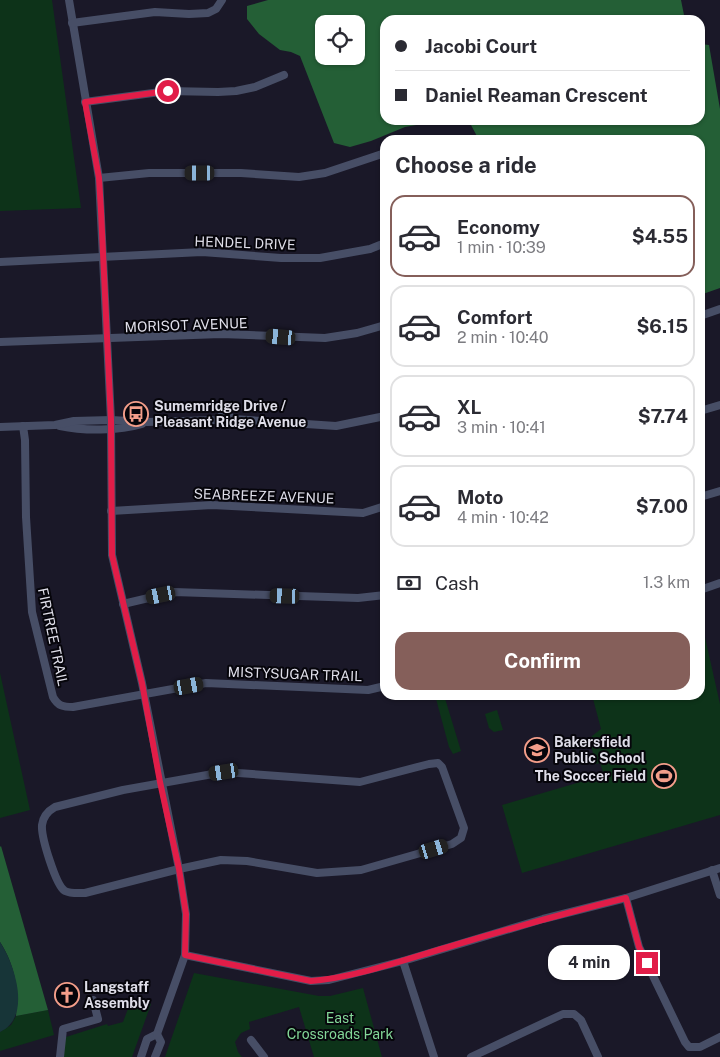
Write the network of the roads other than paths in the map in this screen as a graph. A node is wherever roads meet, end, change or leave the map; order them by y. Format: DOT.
graph roads {
  1 [pos="69,0"];
  2 [pos="222,0"];
  3 [pos="72,22"];
  4 [pos="284,76"];
  5 [pos="85,102"];
  6 [pos="380,155"];
  7 [pos="99,178"];
  8 [pos="380,245"];
  9 [pos="103,258"];
  10 [pos="0,262"];
  11 [pos="720,310"];
  12 [pos="705,314"];
  13 [pos="380,326"];
  14 [pos="106,339"];
  15 [pos="0,342"];
  16 [pos="720,404"];
  17 [pos="705,409"];
  18 [pos="380,417"];
  19 [pos="111,424"];
  20 [pos="23,426"];
  21 [pos="0,427"];
  22 [pos="720,491"];
  23 [pos="705,496"];
  24 [pos="380,508"];
  25 [pos="111,511"];
  26 [pos="720,583"];
  27 [pos="705,588"];
  28 [pos="380,596"];
  29 [pos="123,604"];
  30 [pos="380,687"];
  31 [pos="144,695"];
  32 [pos="160,782"];
  33 [pos="179,869"];
  34 [pos="716,869"];
  35 [pos="720,895"];
  36 [pos="626,898"];
  37 [pos="185,955"];
  38 [pos="403,961"];
  39 [pos="94,1000"];
  40 [pos="157,1034"];
  41 [pos="720,1037"];
  42 [pos="251,1040"];
  43 [pos="60,1057"];
  44 [pos="141,1057"];
  45 [pos="155,1057"];
  46 [pos="264,1057"];
  47 [pos="434,1057"];
  48 [pos="471,1057"];
  49 [pos="598,1057"];
  1 -- 3 [label="street"];
  2 -- 3 [label="street"];
  3 -- 5 [label="street"];
  4 -- 5 [label="street"];
  5 -- 7 [label="street"];
  6 -- 7 [label="street"];
  7 -- 9 [label="street"];
  8 -- 9 [label="street, HENDEL DRIVE"];
  9 -- 10 [label="street, HENDEL DRIVE"];
  9 -- 14 [label="street"];
  11 -- 12 [label="street"];
  13 -- 14 [label="street, MORISOT AVENUE"];
  14 -- 15 [label="street, MORISOT AVENUE"];
  14 -- 19 [label="street"];
  16 -- 17 [label="street"];
  18 -- 19 [label="street"];
  19 -- 20 [label="street"];
  19 -- 25 [label="street"];
  20 -- 21 [label="street"];
  20 -- 31 [label="street, FIRTREE TRAIL"];
  22 -- 23 [label="street"];
  24 -- 25 [label="street, SEABREEZE AVENUE"];
  25 -- 29 [label="street"];
  26 -- 27 [label="street"];
  28 -- 29 [label="street"];
  29 -- 31 [label="street"];
  30 -- 31 [label="street, MISTYSUGAR TRAIL"];
  31 -- 32 [label="street"];
  32 -- 33 [label="street"];
  32 -- 33 [label="street"];
  32 -- 33 [label="street"];
  33 -- 37 [label="street"];
  34 -- 35 [label="street"];
  34 -- 36 [label="street"];
  36 -- 38 [label="street"];
  36 -- 41 [label="street"];
  37 -- 38 [label="street"];
  37 -- 40 [label="street"];
  38 -- 47 [label="street"];
  39 -- 43 [label="street"];
  40 -- 44 [label="street"];
  40 -- 45 [label="street"];
  42 -- 46 [label="street"];
  48 -- 49 [label="street"];
}
